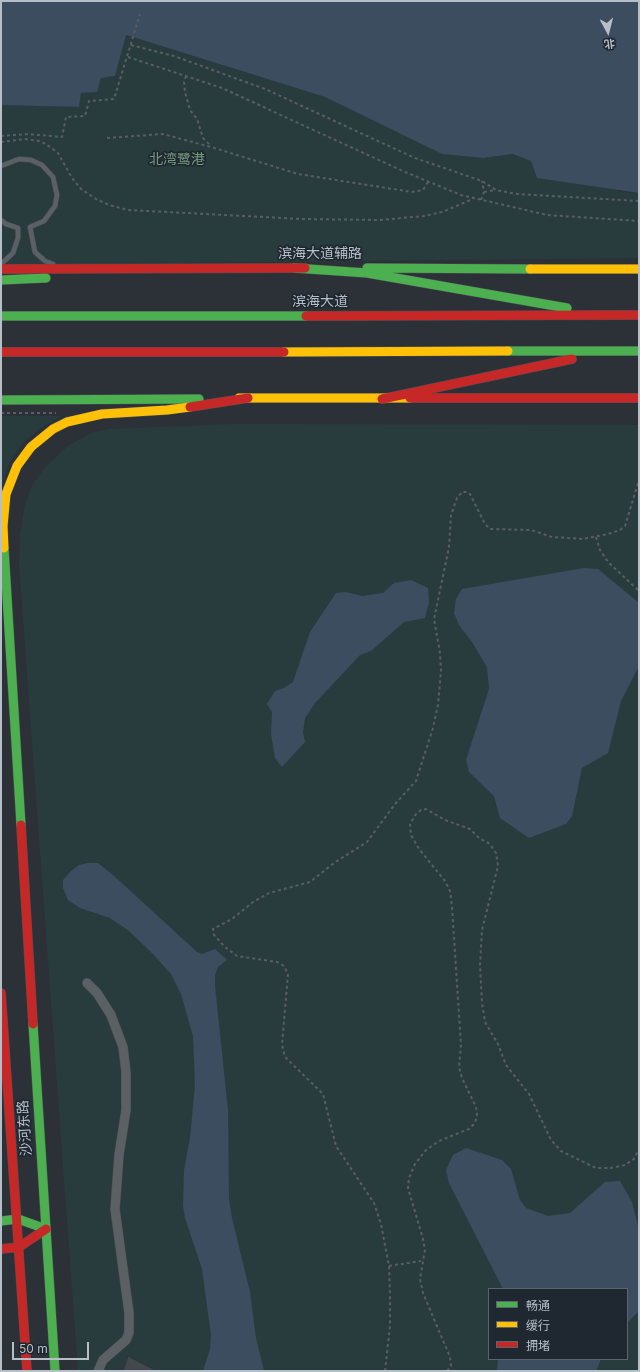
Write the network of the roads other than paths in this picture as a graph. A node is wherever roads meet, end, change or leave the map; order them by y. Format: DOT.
graph roads {
  1 [pos="1,166"];
  2 [pos="1,220"];
  3 [pos="1,264"];
  4 [pos="294,268"];
  5 [pos="1,269"];
  6 [pos="68,269"];
  7 [pos="132,269"];
  8 [pos="639,269"];
  9 [pos="1,280"];
  10 [pos="602,314"];
  11 [pos="639,315"];
  12 [pos="1,316"];
  13 [pos="1,352"];
  14 [pos="611,352"];
  15 [pos="639,352"];
  16 [pos="248,398"];
  17 [pos="382,398"];
  18 [pos="639,398"];
  19 [pos="1,400"];
  20 [pos="1,644"];
  21 [pos="24,884"];
  22 [pos="87,983"];
  23 [pos="1,993"];
  24 [pos="18,1219"];
  25 [pos="1,1221"];
  26 [pos="46,1229"];
  27 [pos="19,1247"];
  28 [pos="1,1249"];
  29 [pos="27,1371"];
  30 [pos="55,1371"];
  31 [pos="98,1371"];
  1 -- 6 [label="lane"];
  2 -- 3 [label="lane"];
  4 -- 7 [label="main road, 滨海大道辅路"];
  4 -- 8 [label="main road, 滨海大道辅路"];
  4 -- 10 [label="main road"];
  5 -- 6 [label="main road, 滨海大道辅路"];
  6 -- 7 [label="main road, 滨海大道辅路"];
  7 -- 9 [label="main road"];
  10 -- 11 [label="main road, 滨海大道"];
  10 -- 12 [label="main road, 滨海大道"];
  13 -- 14 [label="main road"];
  14 -- 15 [label="main road"];
  14 -- 17 [label="main road"];
  16 -- 17 [label="main road"];
  16 -- 19 [label="main road"];
  16 -- 21 [label="main road"];
  17 -- 18 [label="main road"];
  20 -- 21 [label="main road"];
  21 -- 26 [label="main road, 沙河东路"];
  22 -- 31 [label="street"];
  23 -- 24 [label="main road, 沙河东路"];
  24 -- 25 [label="main road"];
  24 -- 26 [label="main road"];
  24 -- 27 [label="main road, 沙河东路"];
  26 -- 27 [label="main road"];
  26 -- 30 [label="main road, 沙河东路"];
  27 -- 28 [label="main road"];
  27 -- 29 [label="main road, 沙河东路"];
}
